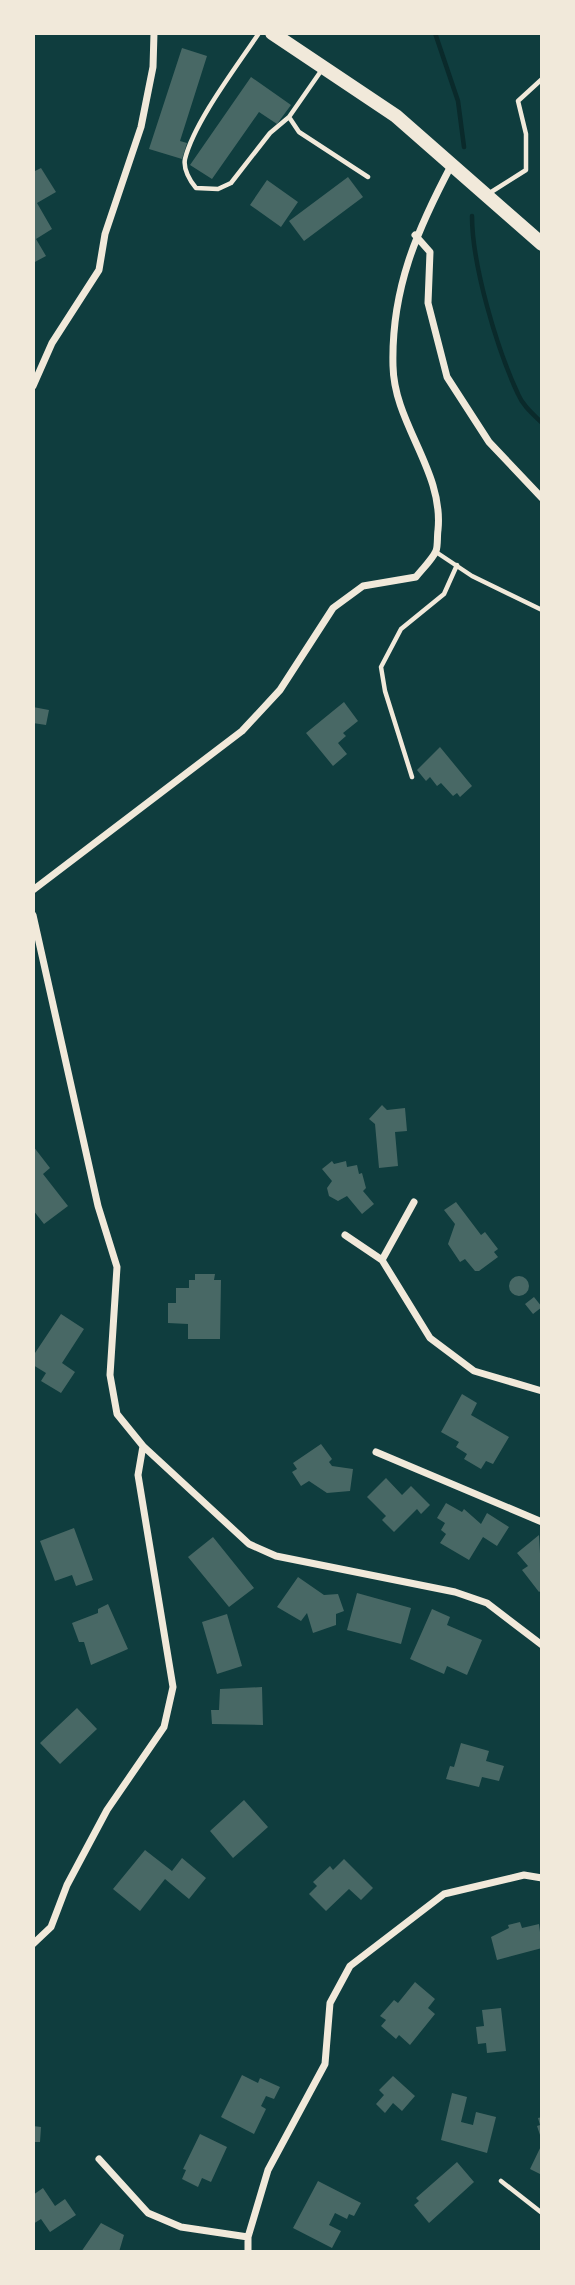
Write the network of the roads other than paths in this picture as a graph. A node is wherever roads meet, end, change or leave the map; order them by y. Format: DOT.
graph roads {
  1 [pos="154,33"];
  2 [pos="259,33"];
  3 [pos="272,33"];
  4 [pos="323,68"];
  5 [pos="542,79"];
  6 [pos="289,117"];
  7 [pos="453,163"];
  8 [pos="368,177"];
  9 [pos="487,195"];
  10 [pos="415,235"];
  11 [pos="542,244"];
  12 [pos="33,386"];
  13 [pos="542,498"];
  14 [pos="436,551"];
  15 [pos="457,565"];
  16 [pos="542,610"];
  17 [pos="412,777"];
  18 [pos="33,890"];
  19 [pos="33,915"];
  20 [pos="414,1202"];
  21 [pos="345,1235"];
  22 [pos="382,1259"];
  23 [pos="542,1391"];
  24 [pos="143,1446"];
  25 [pos="376,1452"];
  26 [pos="542,1522"];
  27 [pos="542,1645"];
  28 [pos="542,1878"];
  29 [pos="33,1944"];
  30 [pos="99,2159"];
  31 [pos="501,2180"];
  32 [pos="542,2213"];
  33 [pos="248,2237"];
  34 [pos="248,2252"];
  1 -- 12 [label="street"];
  2 -- 6 [label="lane"];
  3 -- 4 [label="main road"];
  4 -- 6 [label="lane"];
  4 -- 7 [label="main road"];
  5 -- 9 [label="lane"];
  6 -- 8 [label="lane"];
  7 -- 9 [label="main road"];
  7 -- 10 [label="street"];
  9 -- 11 [label="main road"];
  10 -- 13 [label="street"];
  10 -- 14 [label="street"];
  14 -- 15 [label="lane"];
  14 -- 18 [label="street"];
  15 -- 16 [label="lane"];
  15 -- 17 [label="lane"];
  19 -- 24 [label="street"];
  20 -- 22 [label="street"];
  21 -- 22 [label="street"];
  22 -- 23 [label="street"];
  24 -- 27 [label="street"];
  24 -- 29 [label="street"];
  25 -- 26 [label="street"];
  28 -- 33 [label="street"];
  30 -- 33 [label="street"];
  31 -- 32 [label="lane"];
  33 -- 34 [label="street"];
}
